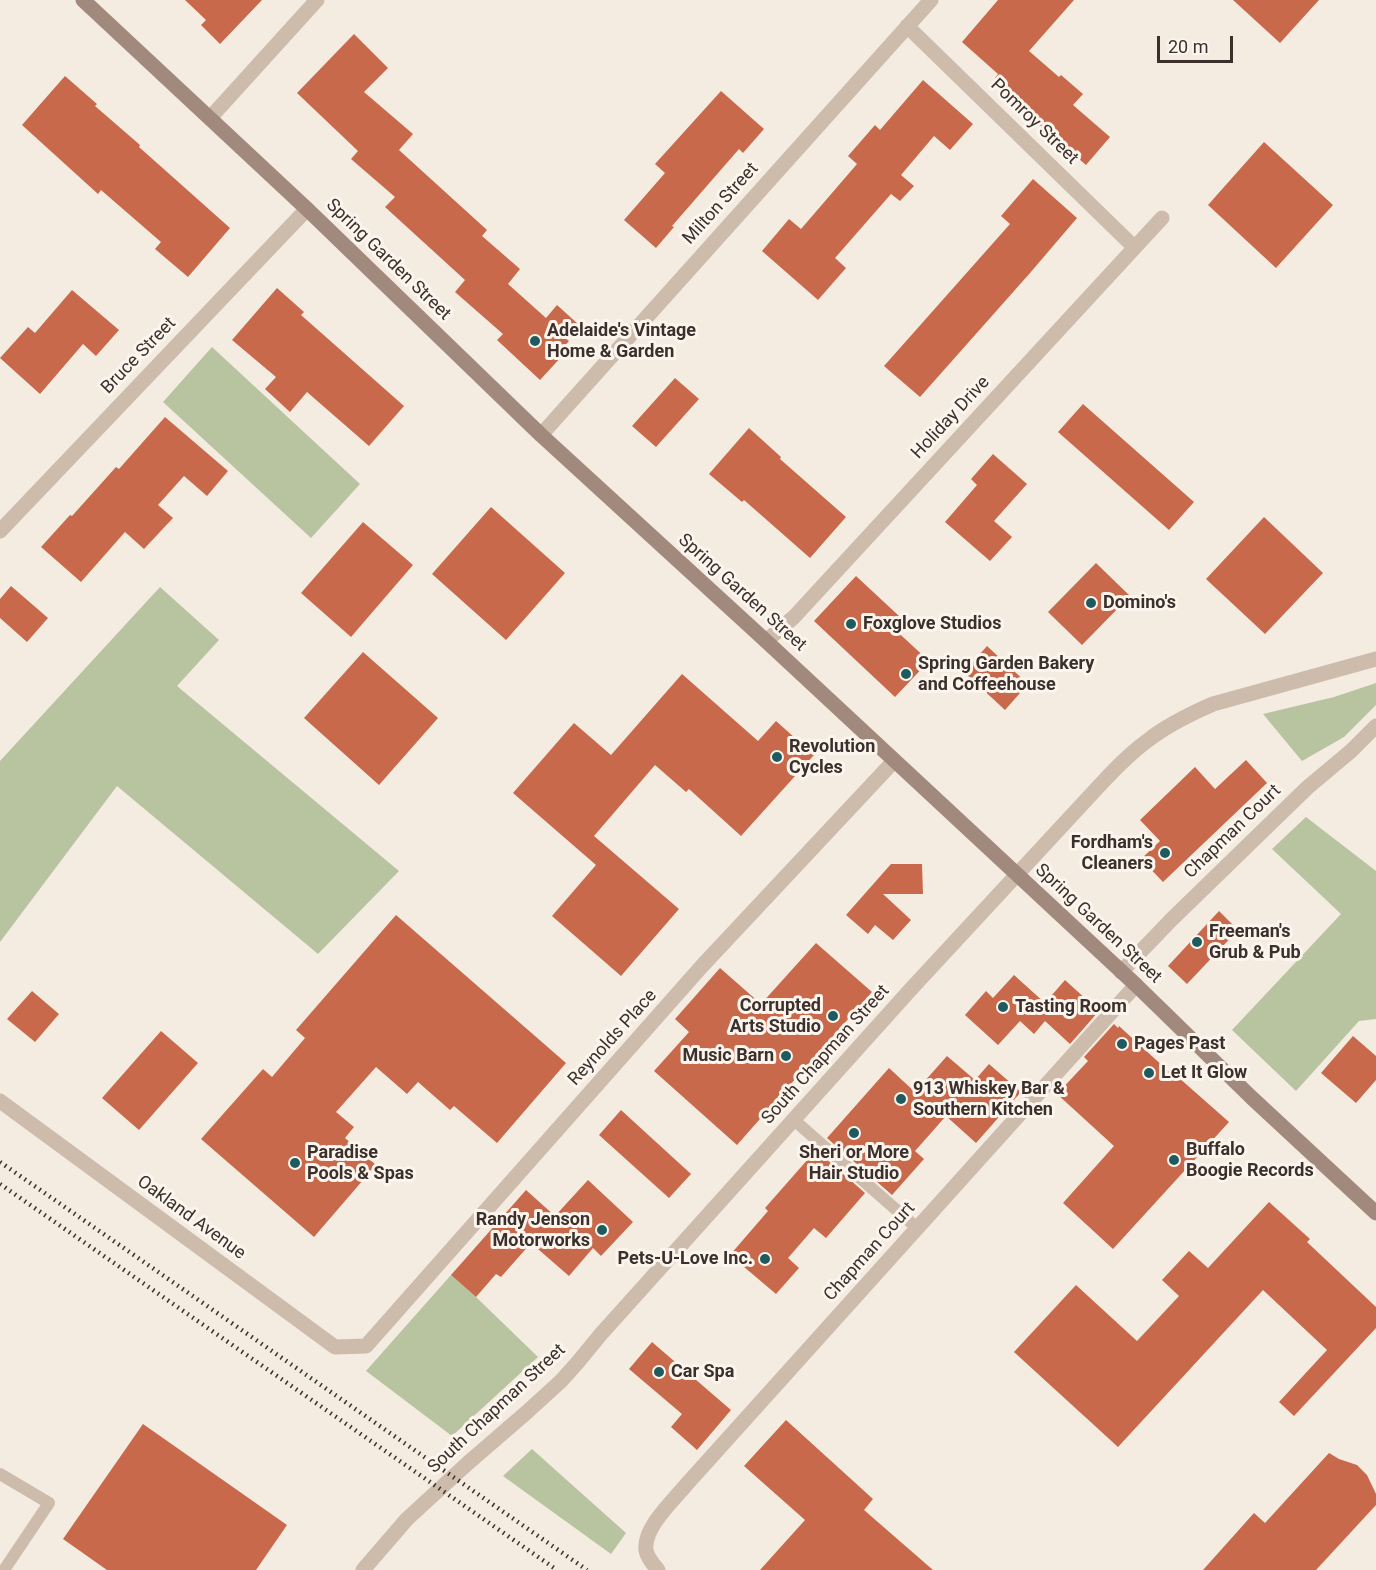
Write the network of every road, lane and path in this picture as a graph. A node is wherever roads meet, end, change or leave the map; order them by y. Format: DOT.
graph roads {
  1 [pos="83,0"];
  2 [pos="317,0"];
  3 [pos="931,0"];
  4 [pos="907,26"];
  5 [pos="210,118"];
  6 [pos="307,209"];
  7 [pos="1162,218"];
  8 [pos="1134,247"];
  9 [pos="541,435"];
  10 [pos="0,531"];
  11 [pos="766,641"];
  12 [pos="1376,659"];
  13 [pos="1376,726"];
  14 [pos="894,761"];
  15 [pos="1017,875"];
  16 [pos="1121,972"];
  17 [pos="1136,985"];
  18 [pos="0,1101"];
  19 [pos="794,1120"];
  20 [pos="1376,1212"];
  21 [pos="917,1228"];
  22 [pos="366,1346"];
  23 [pos="0,1474"];
  24 [pos="4,1570"];
  25 [pos="363,1570"];
  26 [pos="658,1570"];
  1 -- 5 [label="main road, Spring Garden Street"];
  2 -- 5 [label="street"];
  3 -- 4 [label="street, Milton Street"];
  4 -- 8 [label="street, Pomroy Street"];
  4 -- 9 [label="street, Milton Street"];
  5 -- 6 [label="main road, Spring Garden Street"];
  6 -- 9 [label="main road, Spring Garden Street"];
  6 -- 10 [label="street, Bruce Street"];
  7 -- 8 [label="street, Holiday Drive"];
  8 -- 11 [label="street, Holiday Drive"];
  9 -- 11 [label="main road, Spring Garden Street"];
  11 -- 14 [label="main road, Spring Garden Street"];
  12 -- 15 [label="street, South Chapman Street"];
  13 -- 16 [label="street, Chapman Court"];
  14 -- 15 [label="main road, Spring Garden Street"];
  14 -- 22 [label="street, Reynolds Place"];
  15 -- 16 [label="main road, Spring Garden Street"];
  15 -- 19 [label="street, South Chapman Street"];
  16 -- 17 [label="main road, Spring Garden Street"];
  17 -- 20 [label="main road, Spring Garden Street"];
  17 -- 21 [label="street, Chapman Court"];
  18 -- 22 [label="street, Oakland Avenue"];
  19 -- 21 [label="lane"];
  19 -- 25 [label="street, South Chapman Street"];
  21 -- 26 [label="street, Chapman Court"];
  23 -- 24 [label="lane"];
}
